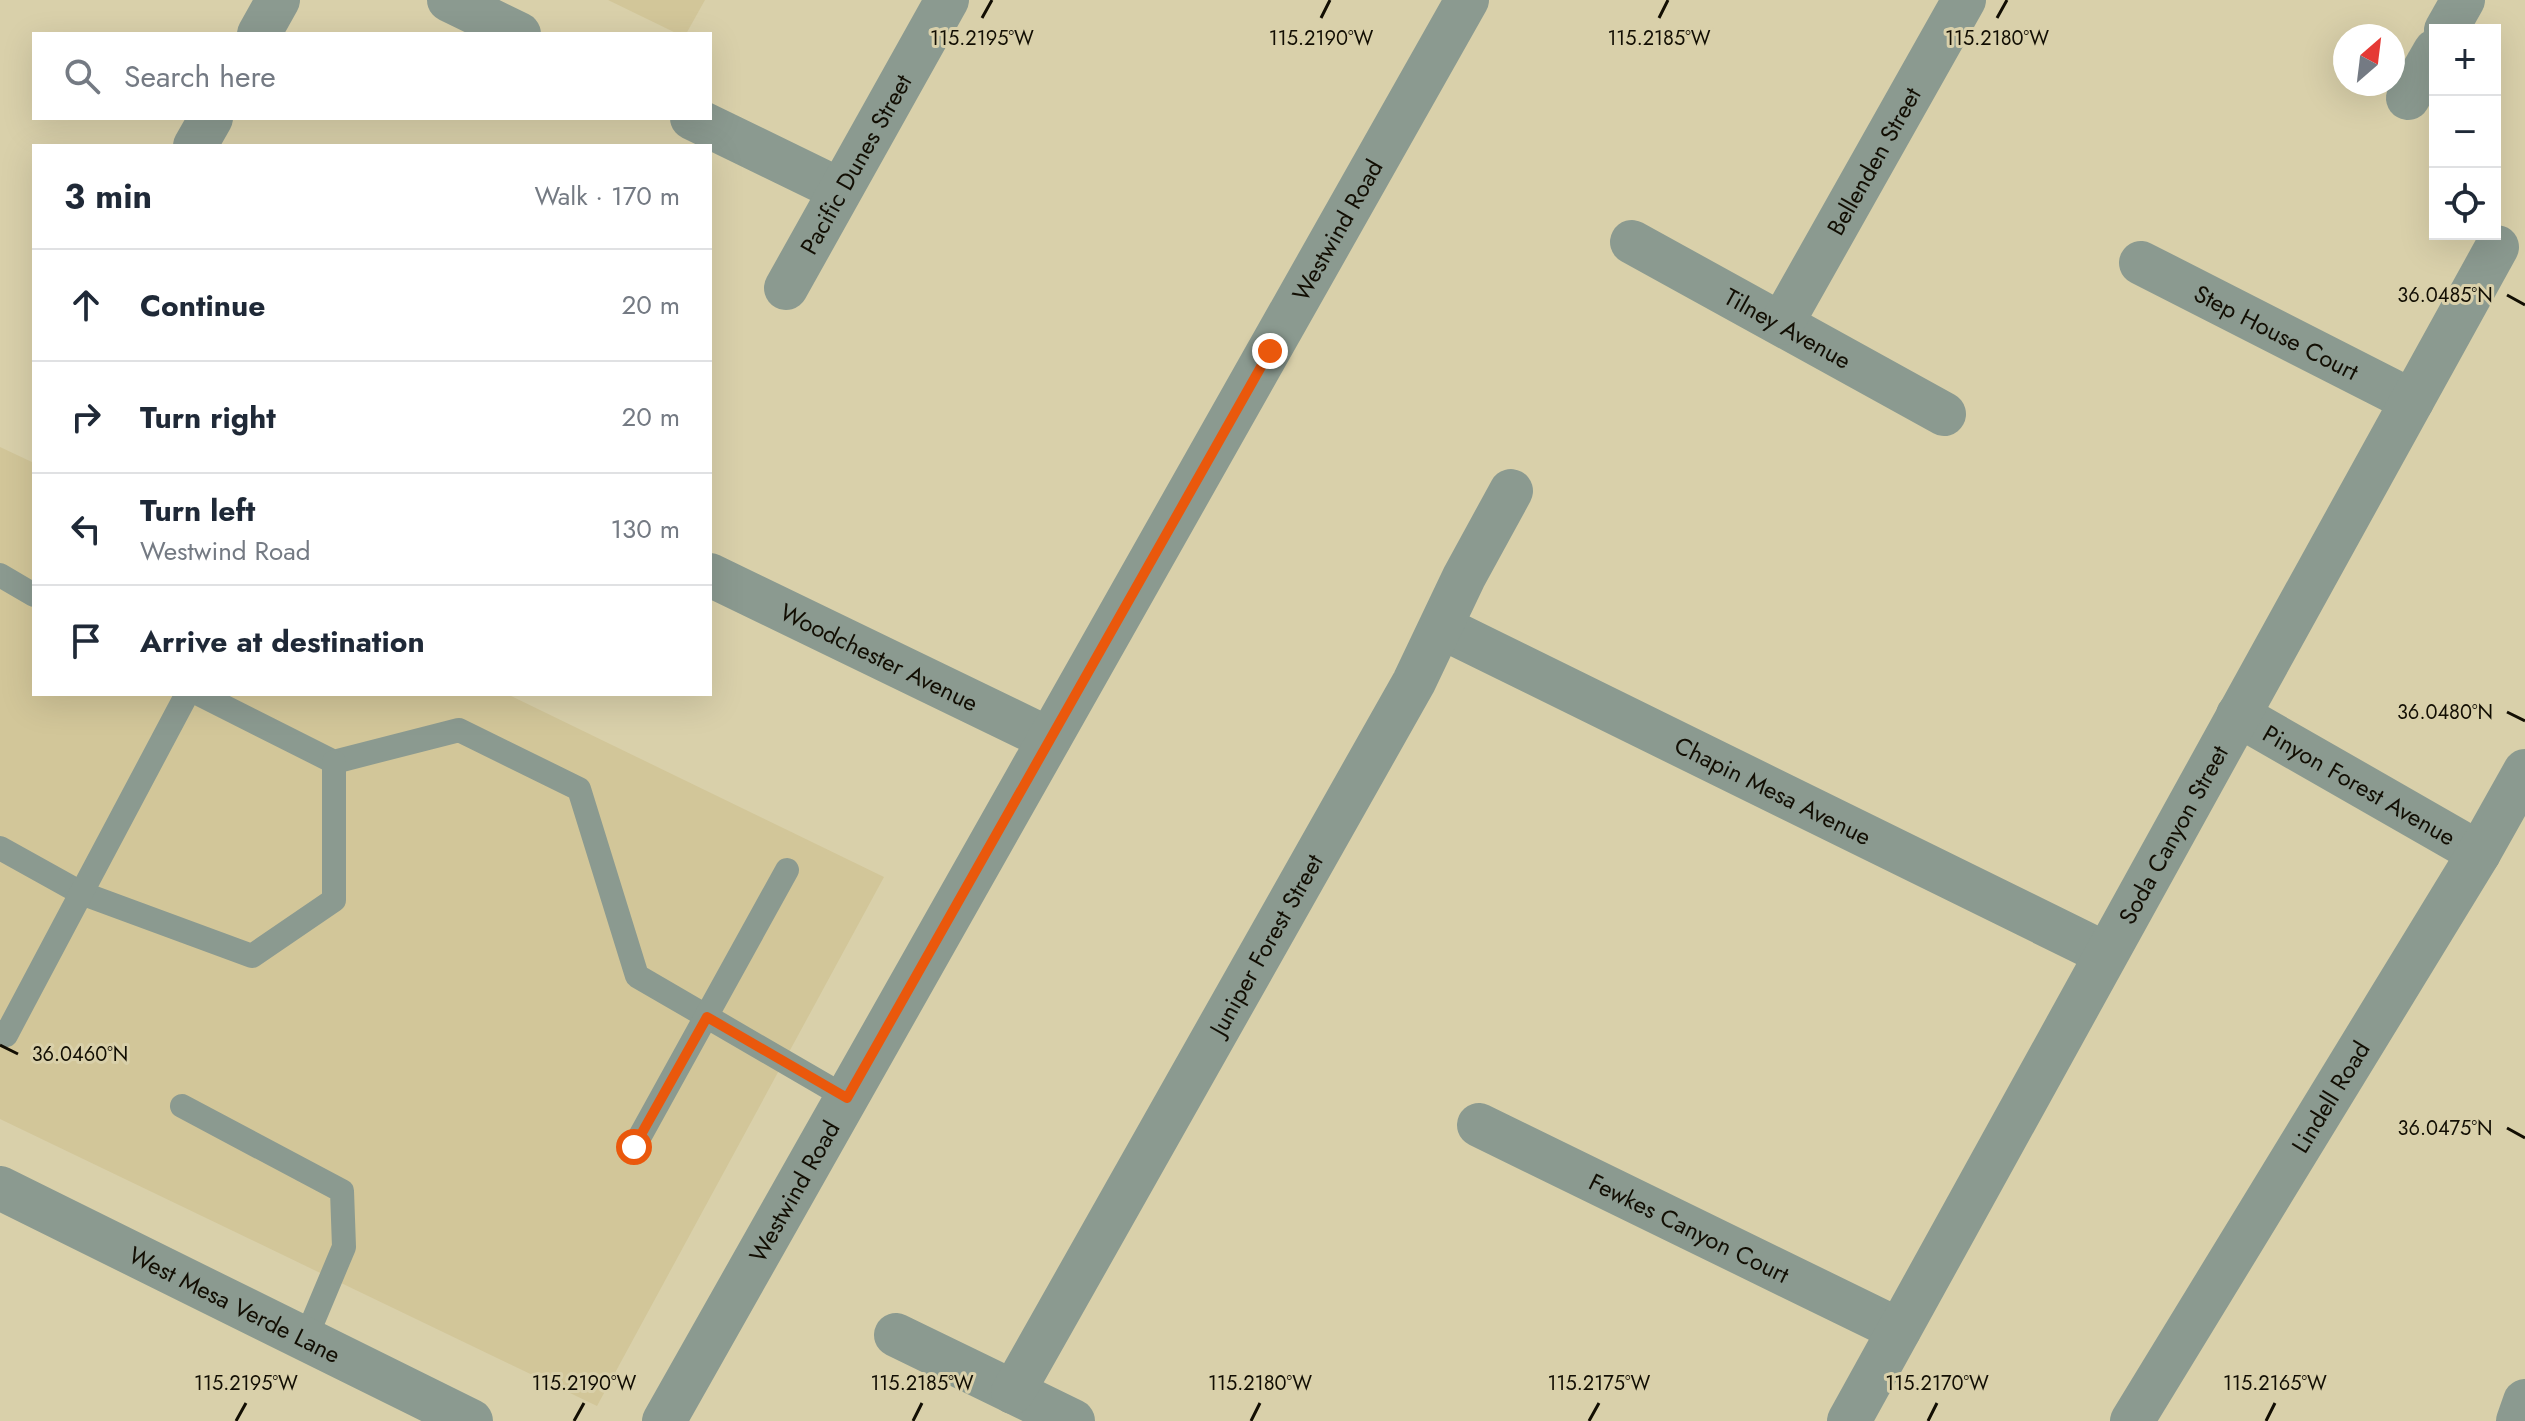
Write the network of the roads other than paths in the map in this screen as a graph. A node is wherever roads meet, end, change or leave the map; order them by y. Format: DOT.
graph roads {
  1 [pos="278,0"];
  2 [pos="449,0"];
  3 [pos="947,0"];
  4 [pos="1467,0"];
  5 [pos="1964,0"];
  6 [pos="2463,0"];
  7 [pos="2449,24"];
  8 [pos="260,32"];
  9 [pos="515,32"];
  10 [pos="2429,61"];
  11 [pos="2408,98"];
  12 [pos="210,120"];
  13 [pos="696,120"];
  14 [pos="196,144"];
  15 [pos="840,190"];
  16 [pos="1632,242"];
  17 [pos="2497,247"];
  18 [pos="2141,263"];
  19 [pos="786,288"];
  20 [pos="1782,323"];
  21 [pos="2412,401"];
  22 [pos="1944,414"];
  23 [pos="1511,491"];
  24 [pos="0,575"];
  25 [pos="712,576"];
  26 [pos="32,594"];
  27 [pos="1441,627"];
  28 [pos="186,696"];
  29 [pos="203,696"];
  30 [pos="2238,715"];
  31 [pos="1049,739"];
  32 [pos="334,762"];
  33 [pos="2525,771"];
  34 [pos="0,848"];
  35 [pos="2479,853"];
  36 [pos="787,870"];
  37 [pos="81,893"];
  38 [pos="2106,954"];
  39 [pos="707,1017"];
  40 [pos="0,1032"];
  41 [pos="847,1098"];
  42 [pos="182,1106"];
  43 [pos="1479,1125"];
  44 [pos="634,1147"];
  45 [pos="0,1188"];
  46 [pos="1899,1330"];
  47 [pos="896,1335"];
  48 [pos="305,1340"];
  49 [pos="1013,1392"];
  50 [pos="2525,1401"];
  51 [pos="471,1421"];
  52 [pos="664,1421"];
  53 [pos="1073,1421"];
  54 [pos="1849,1421"];
  55 [pos="2132,1421"];
  56 [pos="2518,1421"];
  1 -- 8 [label="street"];
  2 -- 9 [label="street"];
  3 -- 15 [label="street, Pacific Dunes Street"];
  4 -- 31 [label="street, Westwind Road"];
  5 -- 20 [label="street, Bellenden Street"];
  6 -- 7 [label="street"];
  10 -- 11 [label="street"];
  12 -- 14 [label="street"];
  13 -- 15 [label="street"];
  15 -- 19 [label="street, Pacific Dunes Street"];
  16 -- 20 [label="street, Tilney Avenue"];
  17 -- 21 [label="street, Soda Canyon Street"];
  18 -- 21 [label="street, Step House Court"];
  20 -- 22 [label="street, Tilney Avenue"];
  21 -- 30 [label="street, Soda Canyon Street"];
  23 -- 27 [label="street, Juniper Forest Street"];
  24 -- 26 [label="lane"];
  25 -- 31 [label="street, Woodchester Avenue"];
  27 -- 38 [label="street, Chapin Mesa Avenue"];
  27 -- 49 [label="street, Juniper Forest Street"];
  28 -- 37 [label="lane"];
  29 -- 32 [label="lane"];
  30 -- 35 [label="street, Pinyon Forest Avenue"];
  30 -- 38 [label="street, Soda Canyon Street"];
  31 -- 41 [label="street, Westwind Road"];
  32 -- 37 [label="lane"];
  32 -- 39 [label="lane"];
  33 -- 35 [label="street, Lindell Road"];
  34 -- 37 [label="lane"];
  35 -- 55 [label="street, Lindell Road"];
  36 -- 39 [label="lane"];
  37 -- 40 [label="lane"];
  38 -- 46 [label="street, Soda Canyon Street"];
  39 -- 41 [label="lane"];
  39 -- 44 [label="lane"];
  41 -- 52 [label="street, Westwind Road"];
  42 -- 48 [label="lane"];
  43 -- 46 [label="street, Fewkes Canyon Court"];
  45 -- 48 [label="street, West Mesa Verde Lane"];
  46 -- 54 [label="street, Soda Canyon Street"];
  47 -- 49 [label="street"];
  48 -- 51 [label="street, West Mesa Verde Lane"];
  49 -- 53 [label="street"];
  50 -- 56 [label="street"];
}
